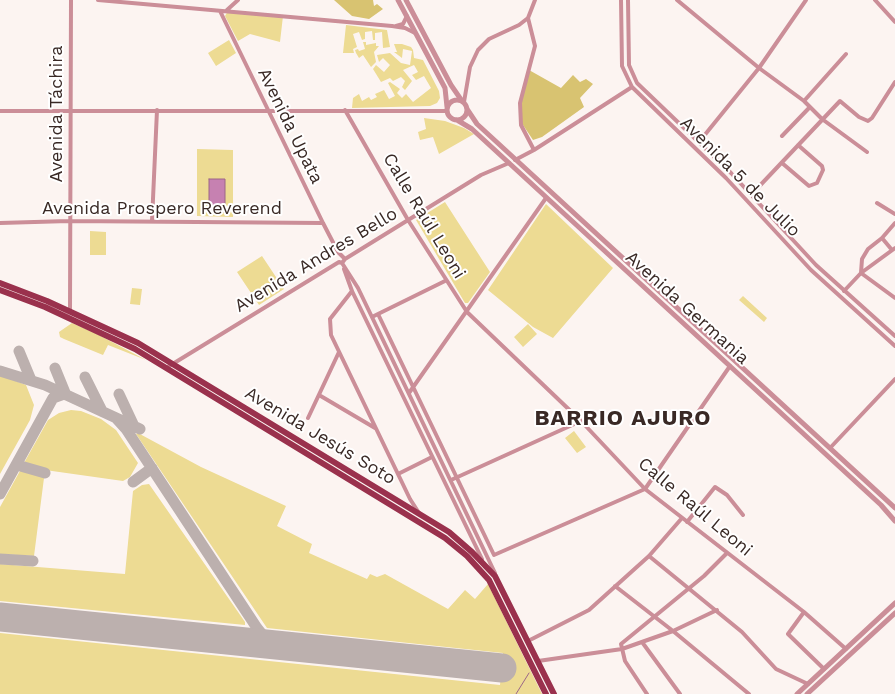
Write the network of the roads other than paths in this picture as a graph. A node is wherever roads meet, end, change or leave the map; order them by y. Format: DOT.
graph roads {
  1 [pos="71,0"];
  2 [pos="98,0"];
  3 [pos="238,0"];
  4 [pos="398,0"];
  5 [pos="406,0"];
  6 [pos="534,0"];
  7 [pos="620,0"];
  8 [pos="628,0"];
  9 [pos="677,0"];
  10 [pos="806,0"];
  11 [pos="875,0"];
  12 [pos="227,10"];
  13 [pos="220,11"];
  14 [pos="407,16"];
  15 [pos="528,18"];
  16 [pos="895,22"];
  17 [pos="392,26"];
  18 [pos="416,34"];
  19 [pos="846,54"];
  20 [pos="759,68"];
  21 [pos="895,82"];
  22 [pos="637,83"];
  23 [pos="632,87"];
  24 [pos="804,101"];
  25 [pos="463,102"];
  26 [pos="809,108"];
  27 [pos="447,109"];
  28 [pos="70,110"];
  29 [pos="157,110"];
  30 [pos="345,110"];
  31 [pos="467,110"];
  32 [pos="0,111"];
  33 [pos="268,112"];
  34 [pos="822,119"];
  35 [pos="457,120"];
  36 [pos="782,136"];
  37 [pos="699,142"];
  38 [pos="798,145"];
  39 [pos="534,150"];
  40 [pos="867,152"];
  41 [pos="515,160"];
  42 [pos="782,162"];
  43 [pos="509,163"];
  44 [pos="751,194"];
  45 [pos="546,198"];
  46 [pos="877,203"];
  47 [pos="895,214"];
  48 [pos="70,220"];
  49 [pos="408,220"];
  50 [pos="152,221"];
  51 [pos="0,223"];
  52 [pos="323,223"];
  53 [pos="895,223"];
  54 [pos="882,238"];
  55 [pos="893,249"];
  56 [pos="342,261"];
  57 [pos="861,273"];
  58 [pos="445,281"];
  59 [pos="0,283"];
  60 [pos="0,290"];
  61 [pos="352,291"];
  62 [pos="844,291"];
  63 [pos="895,298"];
  64 [pos="467,312"];
  65 [pos="69,314"];
  66 [pos="378,314"];
  67 [pos="372,318"];
  68 [pos="895,336"];
  69 [pos="895,346"];
  70 [pos="339,352"];
  71 [pos="169,366"];
  72 [pos="730,366"];
  73 [pos="895,379"];
  74 [pos="414,387"];
  75 [pos="408,393"];
  76 [pos="319,395"];
  77 [pos="308,418"];
  78 [pos="581,421"];
  79 [pos="376,428"];
  80 [pos="830,448"];
  81 [pos="432,457"];
  82 [pos="398,474"];
  83 [pos="458,478"];
  84 [pos="451,480"];
  85 [pos="645,489"];
  86 [pos="895,508"];
  87 [pos="421,515"];
  88 [pos="743,515"];
  89 [pos="682,518"];
  90 [pos="895,521"];
  91 [pos="687,522"];
  92 [pos="727,553"];
  93 [pos="649,556"];
  94 [pos="484,564"];
  95 [pos="489,580"];
  96 [pos="500,585"];
  97 [pos="615,586"];
  98 [pos="690,588"];
  99 [pos="895,603"];
  100 [pos="716,610"];
  101 [pos="804,612"];
  102 [pos="895,613"];
  103 [pos="655,617"];
  104 [pos="673,631"];
  105 [pos="528,641"];
  106 [pos="642,642"];
  107 [pos="622,649"];
  108 [pos="846,649"];
  109 [pos="538,661"];
  110 [pos="824,670"];
  111 [pos="808,684"];
  112 [pos="546,694"];
  113 [pos="554,694"];
  114 [pos="647,694"];
  115 [pos="680,694"];
  116 [pos="749,694"];
  117 [pos="797,694"];
  118 [pos="807,694"];
  1 -- 28 [label="street, Avenida Táchira"];
  2 -- 13 [label="street"];
  3 -- 12 [label="street"];
  4 -- 14 [label="street"];
  5 -- 25 [label="street"];
  6 -- 15 [label="street"];
  7 -- 23 [label="street, Avenida 5 de Julio"];
  8 -- 22 [label="street, Avenida 5 de Julio"];
  9 -- 20 [label="street"];
  10 -- 20 [label="street"];
  11 -- 16 [label="street"];
  12 -- 13 [label="street"];
  12 -- 17 [label="street"];
  13 -- 33 [label="street, Avenida Upata"];
  14 -- 17 [label="street"];
  14 -- 18 [label="street"];
  15 -- 25 [label="street"];
  15 -- 39 [label="street"];
  17 -- 18 [label="street"];
  18 -- 27 [label="street"];
  19 -- 24 [label="street"];
  20 -- 24 [label="street"];
  20 -- 37 [label="street"];
  21 -- 34 [label="street"];
  22 -- 23 [label="street"];
  22 -- 37 [label="street, Avenida 5 de Julio"];
  23 -- 39 [label="street"];
  23 -- 69 [label="street, Avenida 5 de Julio"];
  24 -- 26 [label="street"];
  25 -- 27 [label="street"];
  25 -- 31 [label="street"];
  26 -- 34 [label="street"];
  26 -- 36 [label="street"];
  27 -- 30 [label="street"];
  27 -- 35 [label="street"];
  28 -- 29 [label="street"];
  28 -- 32 [label="street"];
  28 -- 48 [label="street, Avenida Táchira"];
  29 -- 33 [label="street"];
  29 -- 50 [label="street"];
  30 -- 33 [label="street"];
  30 -- 49 [label="street, Calle Raúl Leoni"];
  31 -- 35 [label="street"];
  31 -- 41 [label="street, Avenida Germania"];
  33 -- 52 [label="street, Avenida Upata"];
  34 -- 38 [label="street"];
  34 -- 40 [label="street"];
  35 -- 43 [label="street, Avenida Germania"];
  37 -- 44 [label="street, Avenida 5 de Julio"];
  38 -- 42 [label="street"];
  38 -- 42 [label="street"];
  39 -- 41 [label="street"];
  41 -- 80 [label="street, Avenida Germania"];
  42 -- 44 [label="street"];
  43 -- 45 [label="street, Avenida Germania"];
  43 -- 49 [label="street, Avenida Andres Bello"];
  44 -- 62 [label="street, Avenida 5 de Julio"];
  45 -- 64 [label="street"];
  45 -- 72 [label="street, Avenida Germania"];
  46 -- 47 [label="street"];
  48 -- 50 [label="street, Avenida Prospero Reverend"];
  48 -- 51 [label="street, Avenida Prospero Reverend"];
  48 -- 65 [label="street, Avenida Táchira"];
  49 -- 56 [label="street, Avenida Andres Bello"];
  49 -- 58 [label="street, Calle Raúl Leoni"];
  50 -- 52 [label="street, Avenida Prospero Reverend"];
  52 -- 56 [label="street, Avenida Upata"];
  53 -- 54 [label="street"];
  54 -- 55 [label="street"];
  54 -- 57 [label="street"];
  55 -- 57 [label="street"];
  56 -- 61 [label="street"];
  56 -- 67 [label="street"];
  56 -- 71 [label="street, Avenida Andres Bello"];
  57 -- 62 [label="street"];
  57 -- 63 [label="street"];
  58 -- 64 [label="street, Calle Raúl Leoni"];
  58 -- 66 [label="street"];
  59 -- 65 [label="main road, Avenida Jesús Soto"];
  60 -- 65 [label="main road, Avenida Jesús Soto"];
  61 -- 70 [label="street"];
  61 -- 81 [label="street"];
  62 -- 68 [label="street, Avenida 5 de Julio"];
  64 -- 74 [label="street"];
  64 -- 78 [label="street, Calle Raúl Leoni"];
  65 -- 71 [label="main road, Avenida Jesús Soto"];
  66 -- 67 [label="street"];
  66 -- 74 [label="street"];
  67 -- 75 [label="street"];
  70 -- 76 [label="street"];
  70 -- 79 [label="street"];
  71 -- 87 [label="main road, Avenida Jesús Soto"];
  71 -- 95 [label="main road, Avenida Jesús Soto"];
  72 -- 85 [label="street"];
  72 -- 90 [label="street, Avenida Germania"];
  73 -- 80 [label="street"];
  74 -- 75 [label="street"];
  74 -- 83 [label="street"];
  75 -- 84 [label="street"];
  76 -- 77 [label="street"];
  76 -- 79 [label="street"];
  78 -- 83 [label="street"];
  78 -- 85 [label="street, Calle Raúl Leoni"];
  79 -- 82 [label="street"];
  80 -- 86 [label="street, Avenida Germania"];
  81 -- 82 [label="street"];
  81 -- 94 [label="street"];
  82 -- 87 [label="street"];
  83 -- 84 [label="street"];
  83 -- 85 [label="street"];
  84 -- 96 [label="street"];
  85 -- 89 [label="street, Calle Raúl Leoni"];
  87 -- 94 [label="main road, Avenida Jesús Soto"];
  88 -- 91 [label="street"];
  89 -- 91 [label="street, Calle Raúl Leoni"];
  89 -- 93 [label="street"];
  91 -- 92 [label="street, Calle Raúl Leoni"];
  92 -- 98 [label="street"];
  92 -- 101 [label="street, Calle Raúl Leoni"];
  93 -- 97 [label="street"];
  93 -- 98 [label="street"];
  94 -- 95 [label="street"];
  94 -- 96 [label="main road, Avenida Jesús Soto"];
  95 -- 112 [label="main road, Avenida Jesús Soto"];
  96 -- 105 [label="main road, Avenida Jesús Soto"];
  97 -- 103 [label="street"];
  97 -- 105 [label="street"];
  98 -- 100 [label="street"];
  98 -- 103 [label="street"];
  99 -- 108 [label="street"];
  100 -- 104 [label="street"];
  100 -- 111 [label="street"];
  101 -- 108 [label="street, Calle Raúl Leoni"];
  101 -- 110 [label="street"];
  102 -- 118 [label="street"];
  103 -- 104 [label="street"];
  103 -- 107 [label="street"];
  104 -- 106 [label="street"];
  104 -- 116 [label="street"];
  105 -- 109 [label="main road, Avenida Jesús Soto"];
  106 -- 107 [label="street"];
  106 -- 115 [label="street"];
  107 -- 109 [label="street"];
  107 -- 114 [label="street"];
  108 -- 110 [label="street"];
  109 -- 113 [label="main road, Avenida Jesús Soto"];
  110 -- 111 [label="street"];
  111 -- 117 [label="street"];
}
